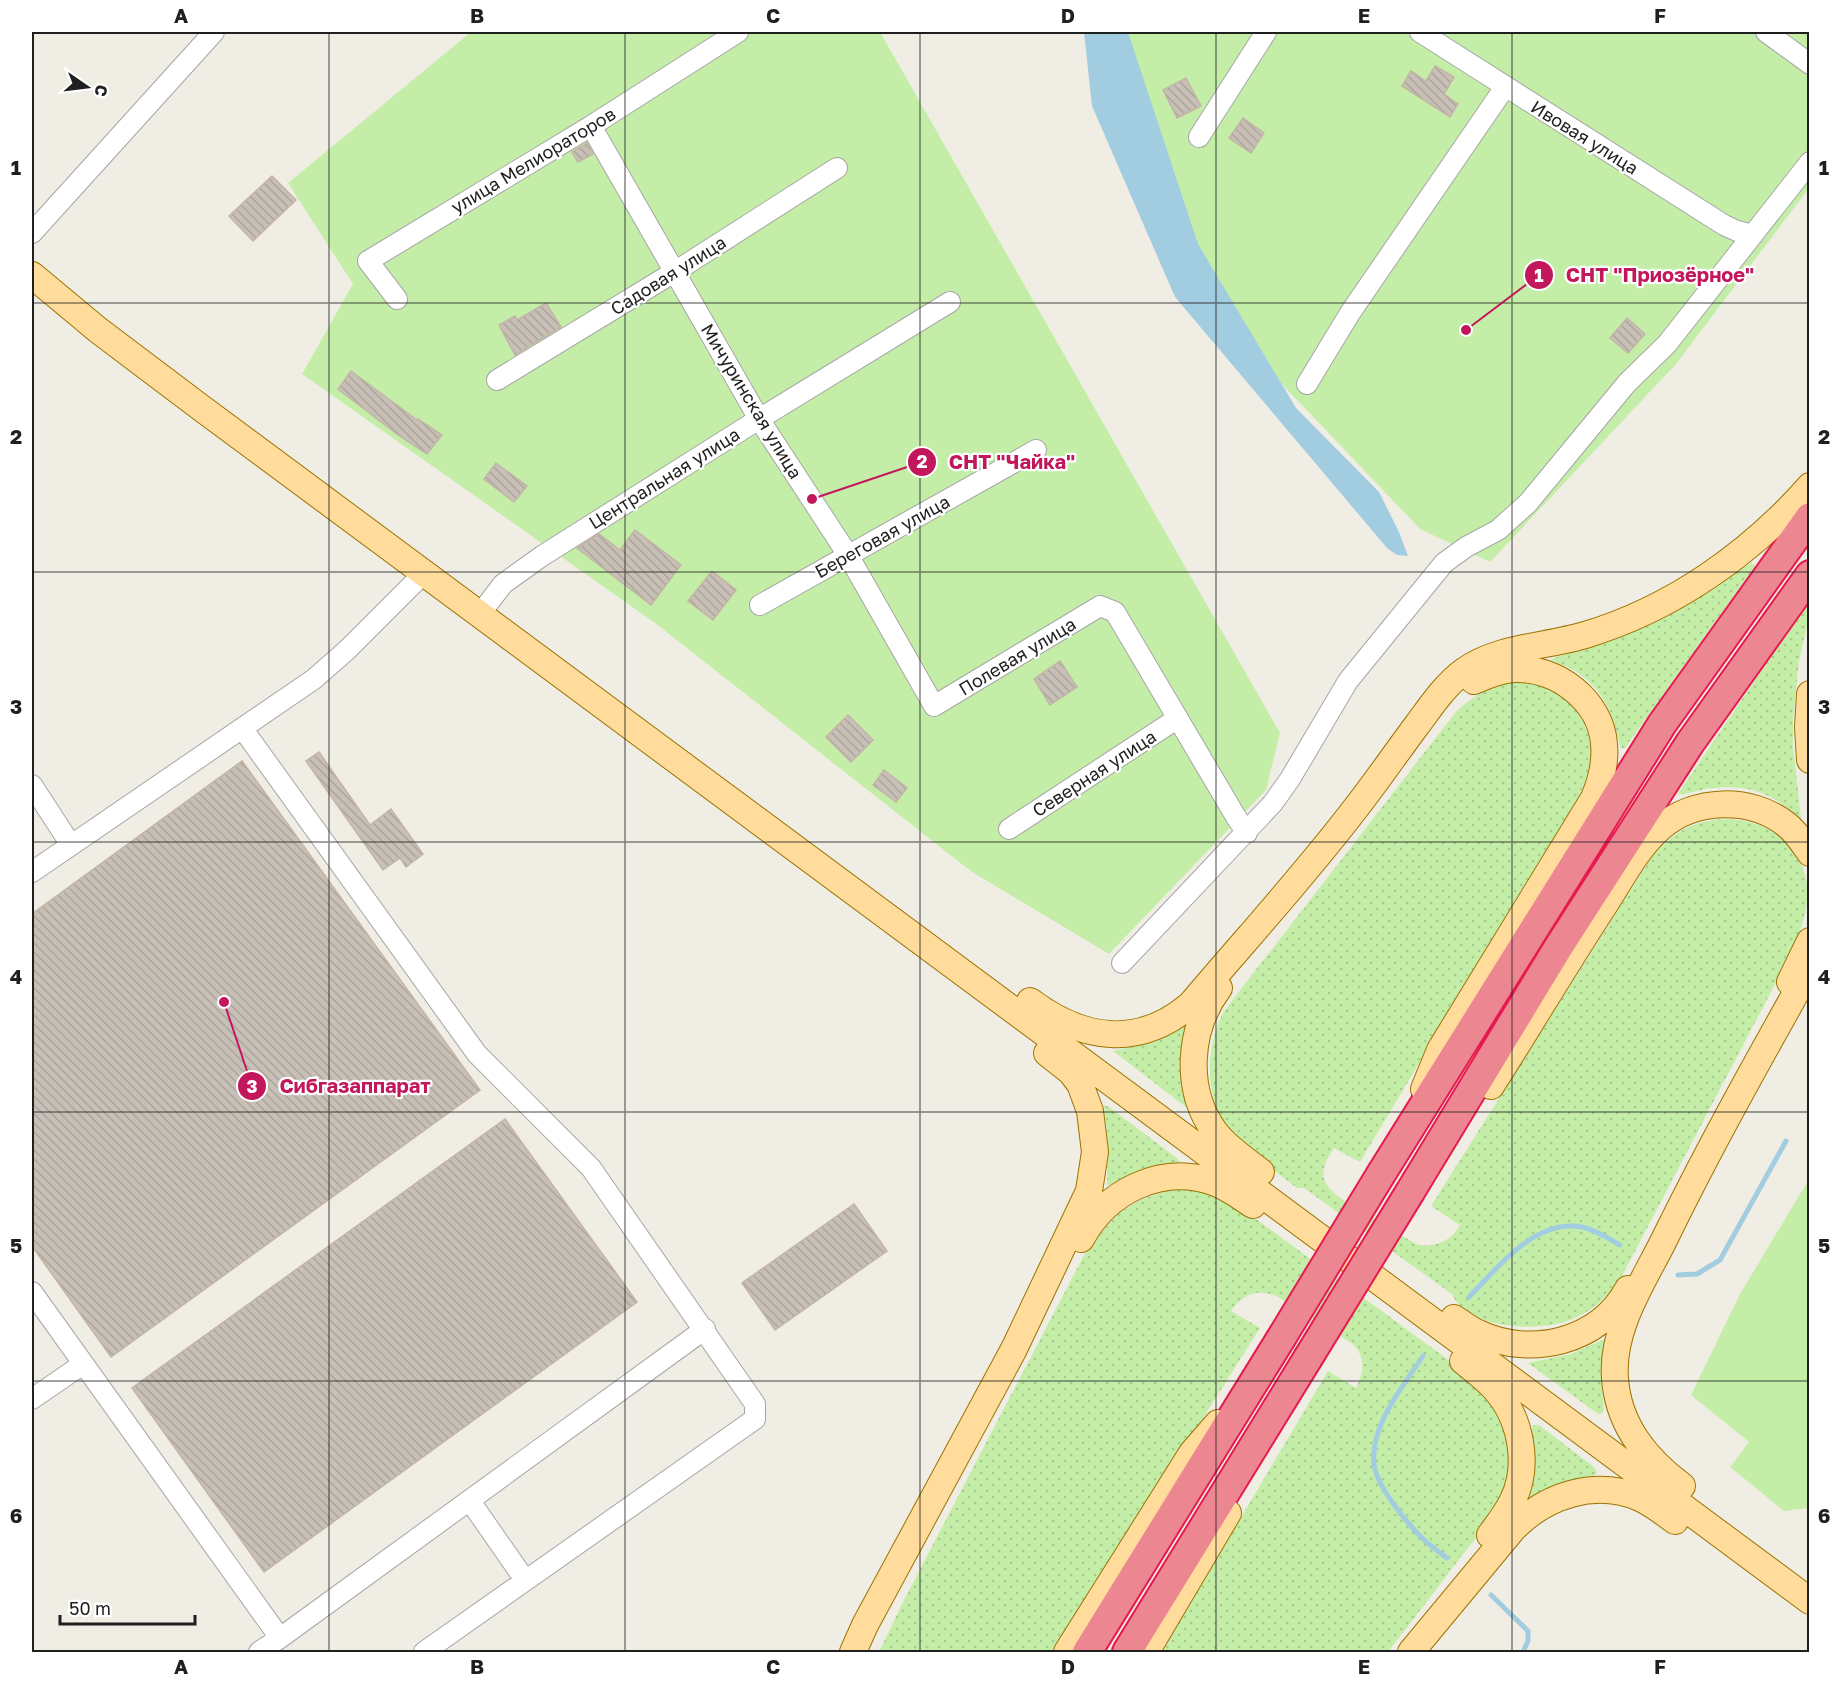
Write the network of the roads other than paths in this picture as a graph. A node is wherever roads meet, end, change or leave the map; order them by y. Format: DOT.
graph roads {
  1 [pos="214,32"];
  2 [pos="738,32"];
  3 [pos="1266,32"];
  4 [pos="1420,32"];
  5 [pos="1766,32"];
  6 [pos="1809,64"];
  7 [pos="1505,87"];
  8 [pos="591,126"];
  9 [pos="1198,137"];
  10 [pos="1809,162"];
  11 [pos="837,168"];
  12 [pos="32,233"];
  13 [pos="1754,235"];
  14 [pos="676,272"];
  15 [pos="32,275"];
  16 [pos="397,299"];
  17 [pos="950,302"];
  18 [pos="497,380"];
  19 [pos="1306,384"];
  20 [pos="759,418"];
  21 [pos="1036,450"];
  22 [pos="1809,486"];
  23 [pos="1809,517"];
  24 [pos="848,555"];
  25 [pos="425,572"];
  26 [pos="1809,575"];
  27 [pos="760,605"];
  28 [pos="480,614"];
  29 [pos="1809,694"];
  30 [pos="934,706"];
  31 [pos="618,716"];
  32 [pos="1178,718"];
  33 [pos="242,728"];
  34 [pos="1809,760"];
  35 [pos="32,785"];
  36 [pos="1354,810"];
  37 [pos="1009,829"];
  38 [pos="1247,833"];
  39 [pos="71,844"];
  40 [pos="1809,853"];
  41 [pos="32,872"];
  42 [pos="1298,880"];
  43 [pos="1809,941"];
  44 [pos="1122,963"];
  45 [pos="1809,968"];
  46 [pos="1745,1083"];
  47 [pos="1406,1133"];
  48 [pos="1435,1153"];
  49 [pos="1694,1179"];
  50 [pos="1317,1234"];
  51 [pos="1392,1289"];
  52 [pos="32,1293"];
  53 [pos="705,1329"];
  54 [pos="1014,1349"];
  55 [pos="83,1364"];
  56 [pos="1254,1382"];
  57 [pos="32,1399"];
  58 [pos="1282,1399"];
  59 [pos="945,1480"];
  60 [pos="470,1501"];
  61 [pos="525,1580"];
  62 [pos="1809,1582"];
  63 [pos="1809,1601"];
  64 [pos="1809,1620"];
  65 [pos="1433,1624"];
  66 [pos="280,1638"];
  67 [pos="259,1653"];
  68 [pos="424,1653"];
  69 [pos="853,1653"];
  70 [pos="865,1653"];
  71 [pos="1067,1653"];
  72 [pos="1087,1653"];
  73 [pos="1127,1653"];
  74 [pos="1146,1653"];
  75 [pos="1411,1653"];
  1 -- 12 [label="street"];
  2 -- 8 [label="street, улица Мелиораторов"];
  3 -- 9 [label="street"];
  4 -- 7 [label="street, Ивовая улица"];
  5 -- 6 [label="street"];
  7 -- 13 [label="street, Ивовая улица"];
  7 -- 19 [label="street"];
  8 -- 14 [label="street, Мичуринская улица"];
  8 -- 16 [label="street, улица Мелиораторов"];
  10 -- 13 [label="street"];
  11 -- 14 [label="street, Садовая улица"];
  13 -- 38 [label="street"];
  14 -- 18 [label="street, Садовая улица"];
  14 -- 20 [label="street, Мичуринская улица"];
  15 -- 25 [label="main road"];
  17 -- 20 [label="street, Центральная улица"];
  20 -- 24 [label="street, Мичуринская улица"];
  20 -- 28 [label="street, Центральная улица"];
  21 -- 24 [label="street, Береговая улица"];
  22 -- 36 [label="main road"];
  23 -- 47 [label="highway"];
  24 -- 27 [label="street, Береговая улица"];
  24 -- 30 [label="street, Мичуринская улица"];
  25 -- 28 [label="main road"];
  25 -- 33 [label="street"];
  26 -- 48 [label="highway"];
  28 -- 31 [label="main road"];
  29 -- 34 [label="main road"];
  30 -- 32 [label="street, Полевая улица"];
  31 -- 42 [label="main road"];
  31 -- 50 [label="main road"];
  31 -- 54 [label="main road"];
  32 -- 37 [label="street, Северная улица"];
  32 -- 38 [label="street"];
  33 -- 39 [label="street"];
  33 -- 53 [label="street"];
  35 -- 39 [label="street"];
  36 -- 42 [label="main road"];
  36 -- 47 [label="main road"];
  38 -- 44 [label="street"];
  39 -- 41 [label="street"];
  40 -- 48 [label="main road"];
  42 -- 50 [label="main road"];
  43 -- 46 [label="main road"];
  45 -- 46 [label="main road"];
  46 -- 49 [label="main road"];
  47 -- 56 [label="highway, bridge"];
  48 -- 58 [label="highway, bridge"];
  49 -- 51 [label="main road"];
  49 -- 62 [label="main road"];
  50 -- 51 [label="main road"];
  50 -- 54 [label="main road"];
  51 -- 63 [label="main road"];
  51 -- 65 [label="main road"];
  52 -- 55 [label="street"];
  53 -- 60 [label="street"];
  53 -- 61 [label="street"];
  54 -- 59 [label="main road"];
  55 -- 57 [label="street"];
  55 -- 66 [label="street"];
  56 -- 71 [label="main road"];
  56 -- 72 [label="highway"];
  58 -- 73 [label="highway"];
  58 -- 74 [label="main road"];
  59 -- 69 [label="main road"];
  59 -- 70 [label="main road"];
  60 -- 61 [label="street"];
  60 -- 66 [label="street"];
  61 -- 68 [label="street"];
  64 -- 65 [label="main road"];
  65 -- 75 [label="main road"];
  66 -- 67 [label="street"];
}
